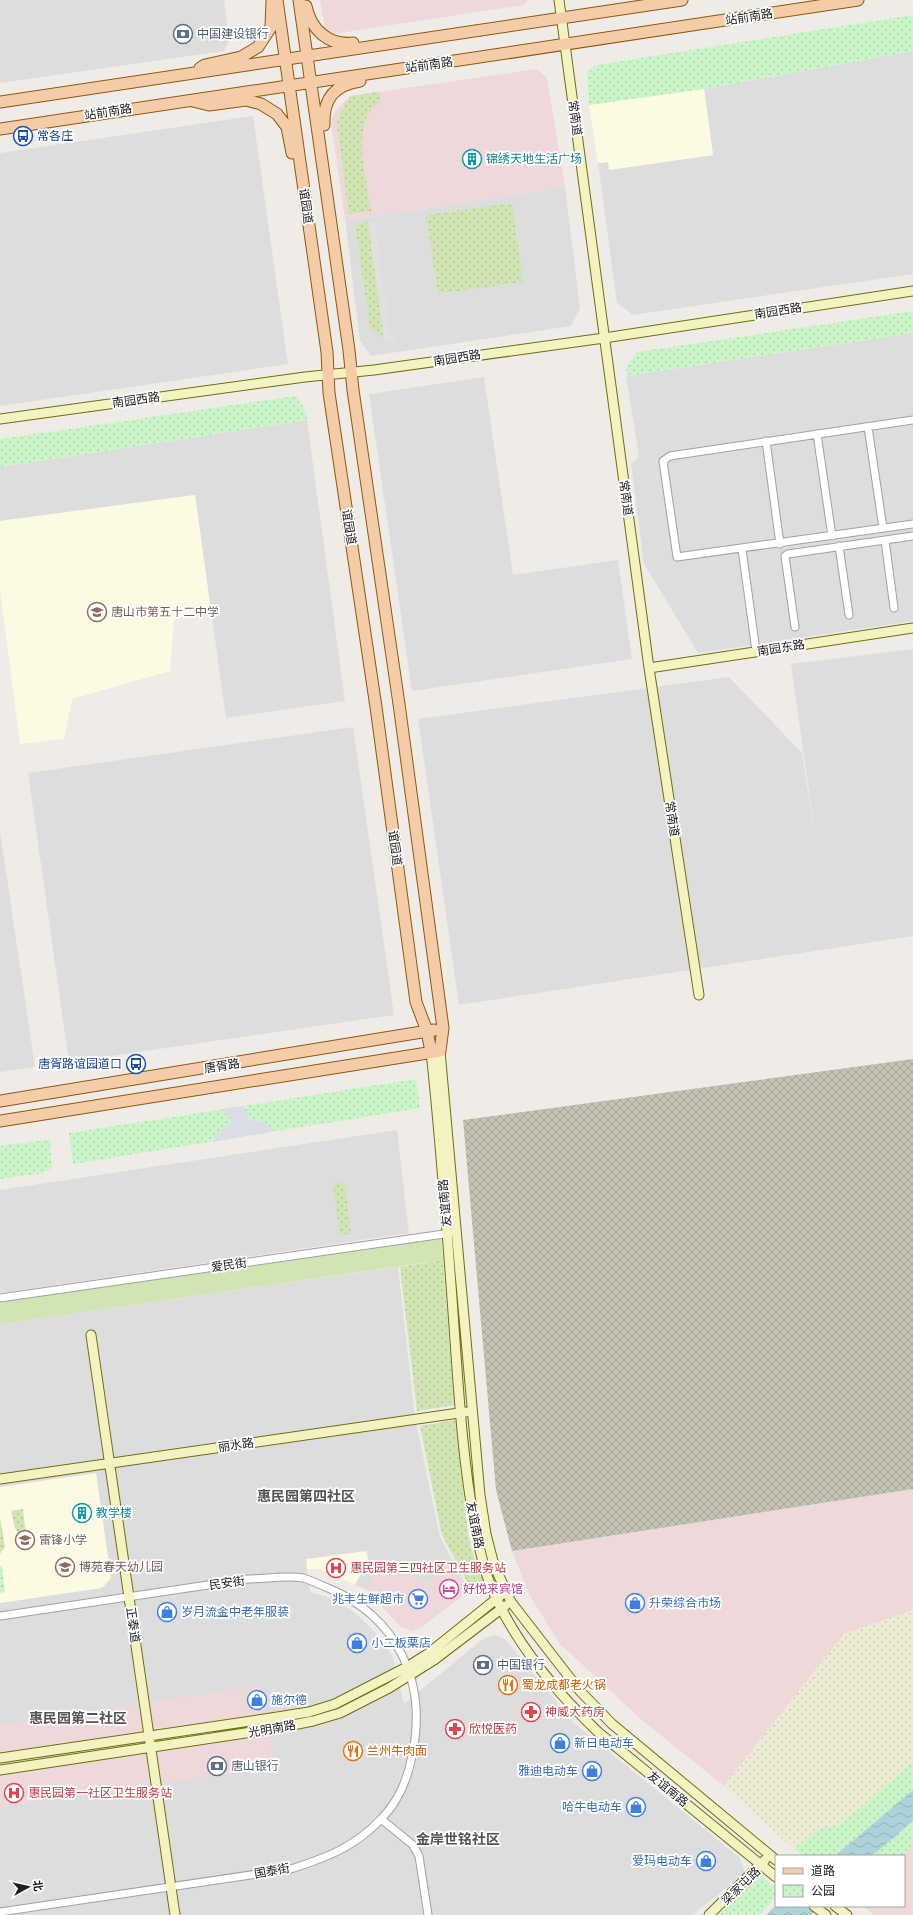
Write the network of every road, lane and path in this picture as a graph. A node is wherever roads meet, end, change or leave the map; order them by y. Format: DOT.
graph roads {
  1 [pos="272,0"];
  2 [pos="277,0"];
  3 [pos="299,0"];
  4 [pos="305,0"];
  5 [pos="558,0"];
  6 [pos="682,0"];
  7 [pos="858,0"];
  8 [pos="561,18"];
  9 [pos="394,43"];
  10 [pos="565,46"];
  11 [pos="308,56"];
  12 [pos="286,59"];
  13 [pos="397,69"];
  14 [pos="186,75"];
  15 [pos="312,81"];
  16 [pos="289,84"];
  17 [pos="188,100"];
  18 [pos="0,102"];
  19 [pos="0,129"];
  20 [pos="325,177"];
  21 [pos="302,179"];
  22 [pos="913,291"];
  23 [pos="604,338"];
  24 [pos="351,373"];
  25 [pos="328,375"];
  26 [pos="0,419"];
  27 [pos="913,420"];
  28 [pos="868,427"];
  29 [pos="817,434"];
  30 [pos="766,441"];
  31 [pos="913,524"];
  32 [pos="883,528"];
  33 [pos="832,536"];
  34 [pos="913,536"];
  35 [pos="885,540"];
  36 [pos="780,544"];
  37 [pos="839,546"];
  38 [pos="742,549"];
  39 [pos="894,608"];
  40 [pos="849,615"];
  41 [pos="795,628"];
  42 [pos="913,628"];
  43 [pos="756,651"];
  44 [pos="649,668"];
  45 [pos="699,995"];
  46 [pos="443,1028"];
  47 [pos="427,1031"];
  48 [pos="436,1051"];
  49 [pos="0,1101"];
  50 [pos="0,1121"];
  51 [pos="453,1232"];
  52 [pos="0,1298"];
  53 [pos="91,1335"];
  54 [pos="471,1411"];
  55 [pos="460,1413"];
  56 [pos="110,1463"];
  57 [pos="0,1479"];
  58 [pos="506,1592"];
  59 [pos="129,1597"];
  60 [pos="496,1599"];
  61 [pos="511,1602"];
  62 [pos="501,1609"];
  63 [pos="0,1616"];
  64 [pos="407,1667"];
  65 [pos="411,1676"];
  66 [pos="148,1736"];
  67 [pos="150,1748"];
  68 [pos="0,1758"];
  69 [pos="0,1770"];
  70 [pos="381,1819"];
  71 [pos="773,1857"];
  72 [pos="762,1866"];
  73 [pos="775,1876"];
  74 [pos="171,1887"];
  75 [pos="815,1907"];
  76 [pos="836,1907"];
  77 [pos="0,1912"];
  78 [pos="175,1915"];
  79 [pos="428,1915"];
  80 [pos="709,1915"];
  81 [pos="826,1915"];
  82 [pos="846,1915"];
  1 -- 14 [label="main road"];
  2 -- 12 [label="main road, 谊园道"];
  3 -- 11 [label="main road, 谊园道"];
  4 -- 9 [label="main road"];
  5 -- 8 [label="street, 常南道"];
  6 -- 8 [label="main road, 站前南路"];
  7 -- 10 [label="main road, 站前南路"];
  8 -- 9 [label="main road, 站前南路"];
  8 -- 10 [label="street, 常南道"];
  9 -- 11 [label="main road, 站前南路"];
  10 -- 13 [label="main road, 站前南路"];
  10 -- 23 [label="street, 常南道"];
  11 -- 12 [label="main road, 站前南路"];
  11 -- 15 [label="main road, 谊园道"];
  12 -- 14 [label="main road, 站前南路"];
  12 -- 16 [label="main road, 谊园道"];
  13 -- 15 [label="main road, 站前南路"];
  13 -- 20 [label="main road"];
  14 -- 18 [label="main road, 站前南路"];
  15 -- 16 [label="main road, 站前南路"];
  15 -- 20 [label="main road, 谊园道"];
  16 -- 17 [label="main road, 站前南路"];
  16 -- 21 [label="main road, 谊园道"];
  17 -- 19 [label="main road, 站前南路"];
  17 -- 21 [label="main road"];
  20 -- 24 [label="main road, 谊园道"];
  21 -- 25 [label="main road, 谊园道"];
  22 -- 23 [label="street, 南园西路"];
  23 -- 24 [label="street, 南园西路"];
  23 -- 44 [label="street, 常南道"];
  24 -- 25 [label="street, 南园西路"];
  24 -- 46 [label="main road, 谊园道"];
  25 -- 26 [label="street, 南园西路"];
  25 -- 47 [label="main road, 谊园道"];
  27 -- 28 [label="street"];
  28 -- 29 [label="street"];
  28 -- 32 [label="street"];
  29 -- 30 [label="street"];
  29 -- 33 [label="street"];
  30 -- 36 [label="street"];
  30 -- 38 [label="street"];
  31 -- 32 [label="street"];
  32 -- 33 [label="street"];
  33 -- 36 [label="street"];
  34 -- 35 [label="street"];
  35 -- 37 [label="street"];
  35 -- 39 [label="street"];
  36 -- 38 [label="street"];
  37 -- 40 [label="street"];
  37 -- 41 [label="street"];
  38 -- 43 [label="street"];
  42 -- 43 [label="street, 南园东路"];
  43 -- 44 [label="street, 南园东路"];
  44 -- 45 [label="street, 常南道"];
  46 -- 47 [label="main road, 唐胥路"];
  46 -- 48 [label="main road, 谊园道"];
  47 -- 48 [label="main road, 谊园道"];
  47 -- 49 [label="main road, 唐胥路"];
  48 -- 50 [label="main road, 唐胥路"];
  48 -- 51 [label="street, 友谊南路"];
  51 -- 52 [label="street, 爱民街"];
  51 -- 54 [label="street, 友谊南路"];
  51 -- 55 [label="street, 友谊南路"];
  53 -- 56 [label="street, 正泰道"];
  54 -- 55 [label="street, 丽水路"];
  54 -- 58 [label="street, 友谊南路"];
  55 -- 56 [label="street, 丽水路"];
  55 -- 60 [label="street, 友谊南路"];
  56 -- 57 [label="street, 丽水路"];
  56 -- 59 [label="street, 正泰道"];
  58 -- 60 [label="street, 光明南路"];
  58 -- 61 [label="street, 友谊南路"];
  59 -- 63 [label="street, 民安街"];
  59 -- 64 [label="street, 民安街"];
  59 -- 66 [label="street, 正泰道"];
  60 -- 62 [label="street, 友谊南路"];
  60 -- 64 [label="street, 光明南路"];
  61 -- 62 [label="street, 光明南路"];
  61 -- 71 [label="street, 友谊南路"];
  62 -- 65 [label="street, 光明南路"];
  62 -- 72 [label="street, 友谊南路"];
  64 -- 65 [label="street, 民安街"];
  64 -- 66 [label="street, 光明南路"];
  65 -- 67 [label="street, 光明南路"];
  65 -- 70 [label="street, 国泰街"];
  66 -- 67 [label="street, 正泰道"];
  66 -- 68 [label="street, 光明南路"];
  67 -- 69 [label="street, 光明南路"];
  67 -- 74 [label="street, 正泰道"];
  70 -- 74 [label="street, 国泰街"];
  70 -- 79 [label="street"];
  71 -- 72 [label="street, 梁家屯路"];
  72 -- 73 [label="street, 友谊南路"];
  72 -- 80 [label="street, 梁家屯路"];
  74 -- 77 [label="street, 国泰街"];
  74 -- 78 [label="street, 正泰道"];
  75 -- 81 [label="street"];
  76 -- 82 [label="street"];
}
